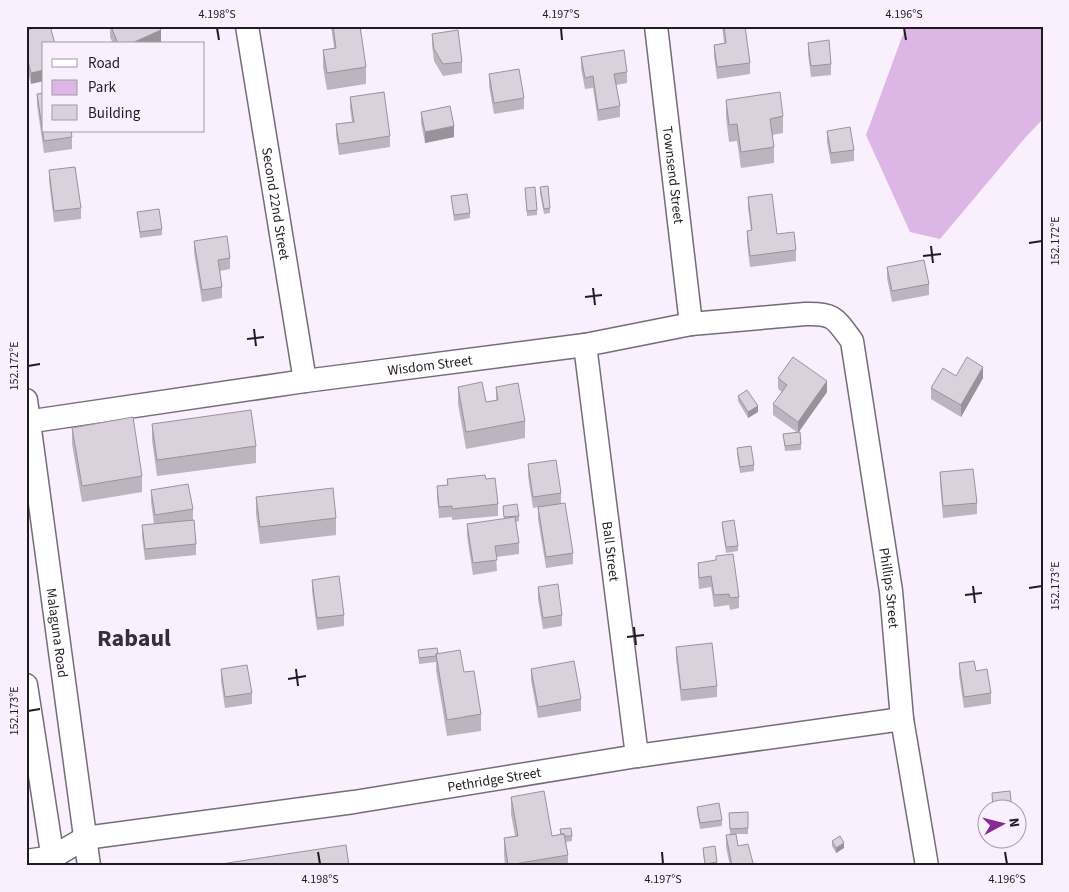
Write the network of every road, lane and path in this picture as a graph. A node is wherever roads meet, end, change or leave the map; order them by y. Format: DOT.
graph roads {
  1 [pos="248,26"];
  2 [pos="656,26"];
  3 [pos="832,317"];
  4 [pos="691,324"];
  5 [pos="585,345"];
  6 [pos="305,381"];
  7 [pos="26,400"];
  8 [pos="28,422"];
  9 [pos="26,685"];
  10 [pos="902,719"];
  11 [pos="637,756"];
  12 [pos="85,838"];
  13 [pos="26,861"];
  14 [pos="54,861"];
  15 [pos="89,866"];
  16 [pos="927,866"];
  1 -- 6 [label="street, Second 22nd Street"];
  2 -- 4 [label="street, Townsend Street"];
  3 -- 4 [label="street, Wisdom Street"];
  3 -- 10 [label="street, Phillips Street"];
  4 -- 5 [label="street, Wisdom Street"];
  5 -- 6 [label="street, Wisdom Street"];
  5 -- 11 [label="street, Ball Street"];
  6 -- 8 [label="street, Wisdom Street"];
  7 -- 8 [label="street, Malaguna Road"];
  8 -- 12 [label="street, Malaguna Road"];
  9 -- 14 [label="street"];
  10 -- 11 [label="street, Pethridge Street"];
  10 -- 16 [label="street, Phillips Street"];
  11 -- 12 [label="street, Pethridge Street"];
  12 -- 14 [label="street"];
  12 -- 15 [label="street, Malaguna Road"];
  13 -- 14 [label="street"];
}
